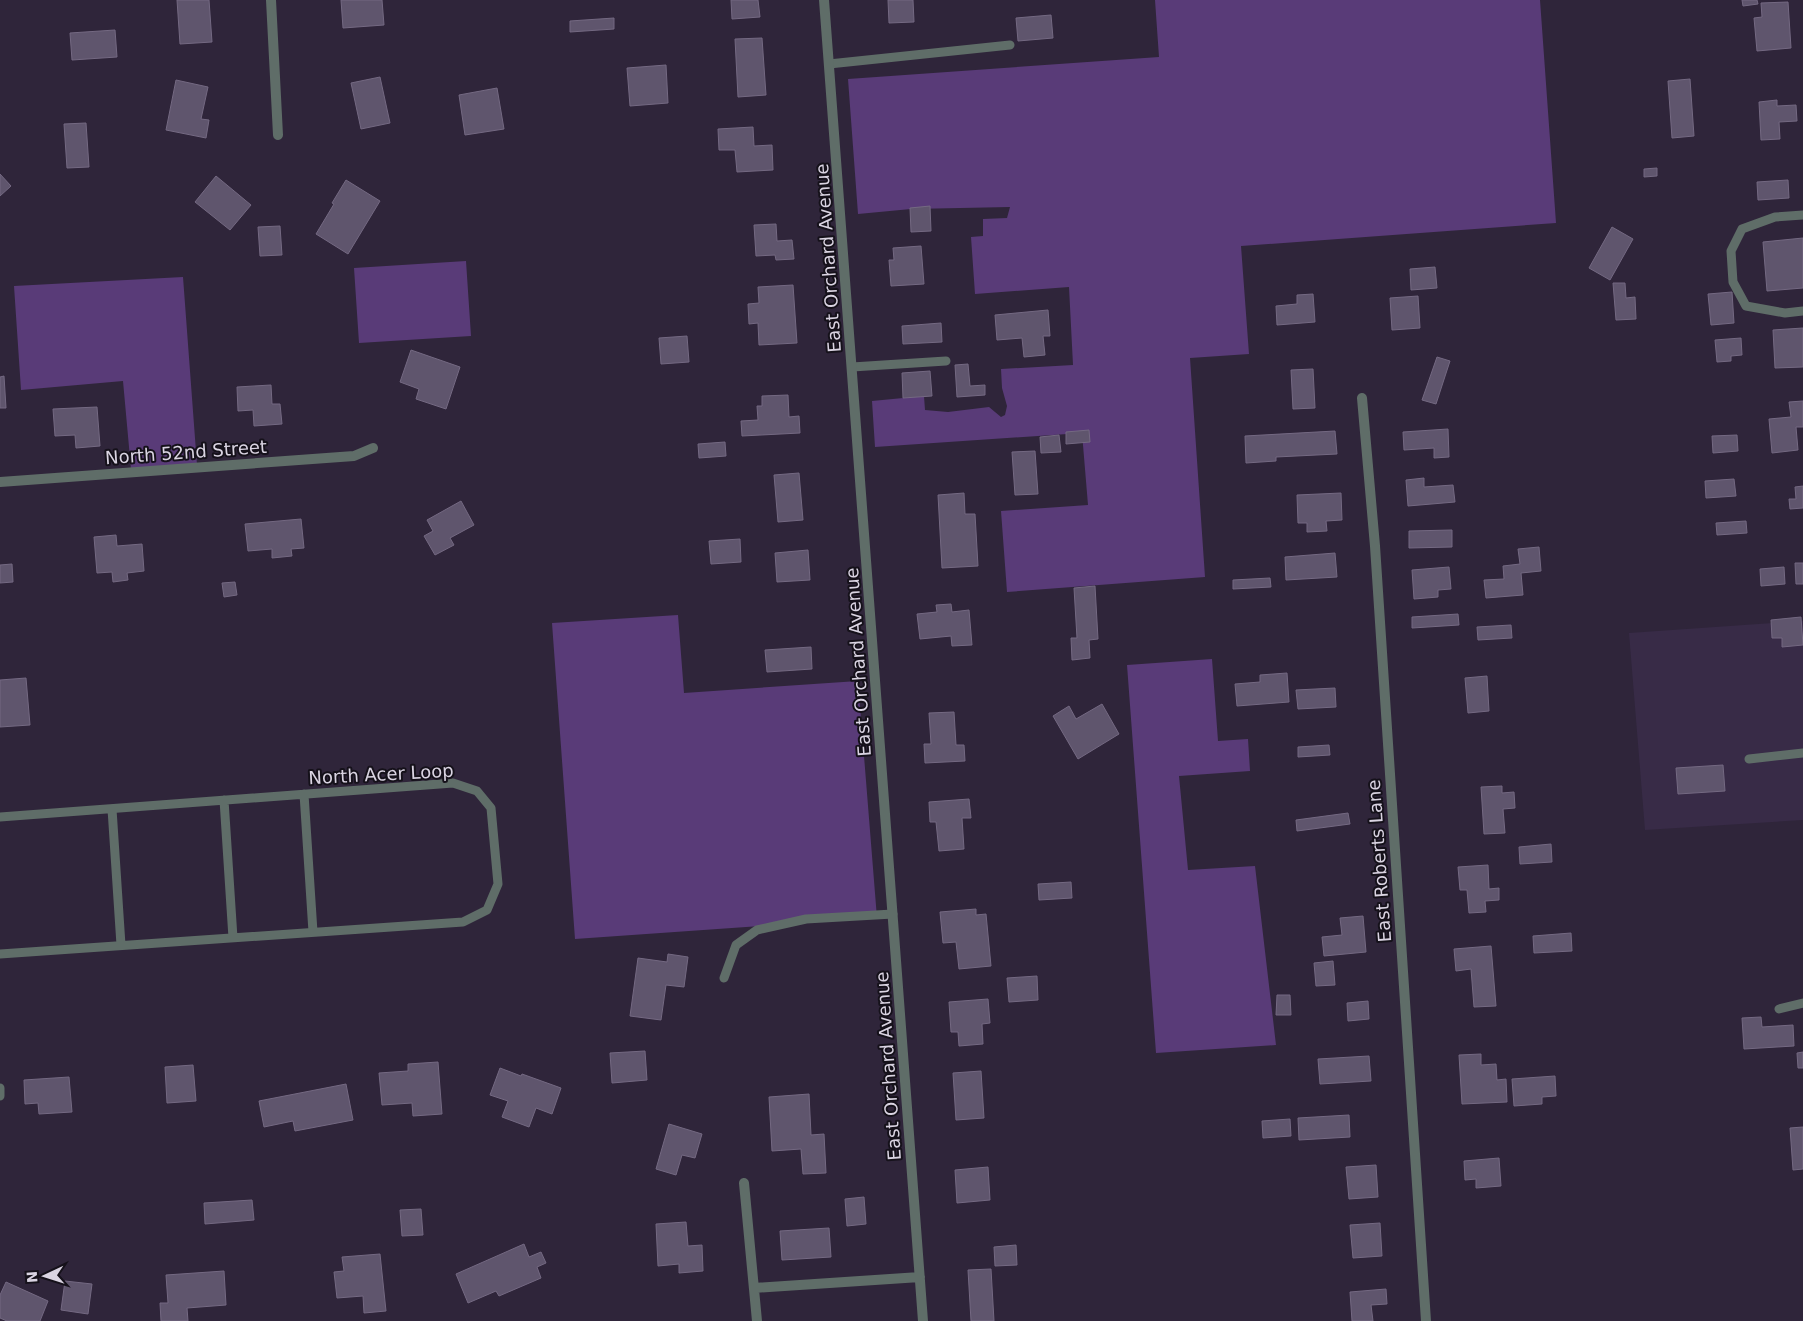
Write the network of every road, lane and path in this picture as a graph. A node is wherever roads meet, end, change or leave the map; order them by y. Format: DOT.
graph roads {
  1 [pos="271,0"];
  2 [pos="824,0"];
  3 [pos="1010,45"];
  4 [pos="829,64"];
  5 [pos="278,135"];
  6 [pos="1803,215"];
  7 [pos="1803,311"];
  8 [pos="946,362"];
  9 [pos="852,367"];
  10 [pos="1362,398"];
  11 [pos="373,448"];
  12 [pos="0,482"];
  13 [pos="1803,753"];
  14 [pos="1749,759"];
  15 [pos="304,794"];
  16 [pos="224,800"];
  17 [pos="112,809"];
  18 [pos="0,817"];
  19 [pos="893,914"];
  20 [pos="313,932"];
  21 [pos="233,938"];
  22 [pos="121,946"];
  23 [pos="0,954"];
  24 [pos="724,978"];
  25 [pos="1803,1003"];
  26 [pos="1779,1009"];
  27 [pos="0,1088"];
  28 [pos="0,1096"];
  29 [pos="744,1183"];
  30 [pos="920,1277"];
  31 [pos="754,1288"];
  32 [pos="757,1321"];
  33 [pos="923,1321"];
  34 [pos="1426,1321"];
  1 -- 5 [label="street"];
  2 -- 4 [label="street, East Orchard Avenue"];
  3 -- 4 [label="lane"];
  4 -- 9 [label="street, East Orchard Avenue"];
  6 -- 7 [label="lane"];
  8 -- 9 [label="lane"];
  9 -- 19 [label="street, East Orchard Avenue"];
  10 -- 34 [label="street, East Roberts Lane"];
  11 -- 12 [label="street, North 52nd Street"];
  13 -- 14 [label="lane"];
  15 -- 16 [label="lane, North Acer Loop"];
  15 -- 20 [label="lane"];
  15 -- 20 [label="lane, North Acer Loop"];
  16 -- 17 [label="lane, North Acer Loop"];
  16 -- 21 [label="lane"];
  17 -- 18 [label="lane, North Acer Loop"];
  17 -- 22 [label="lane"];
  19 -- 24 [label="lane"];
  19 -- 30 [label="street, East Orchard Avenue"];
  20 -- 21 [label="lane, North Acer Loop"];
  21 -- 22 [label="lane, North Acer Loop"];
  22 -- 23 [label="lane, North Acer Loop"];
  25 -- 26 [label="lane"];
  27 -- 28 [label="lane"];
  29 -- 31 [label="street"];
  30 -- 31 [label="street"];
  30 -- 33 [label="street, East Orchard Avenue"];
  31 -- 32 [label="street"];
}
